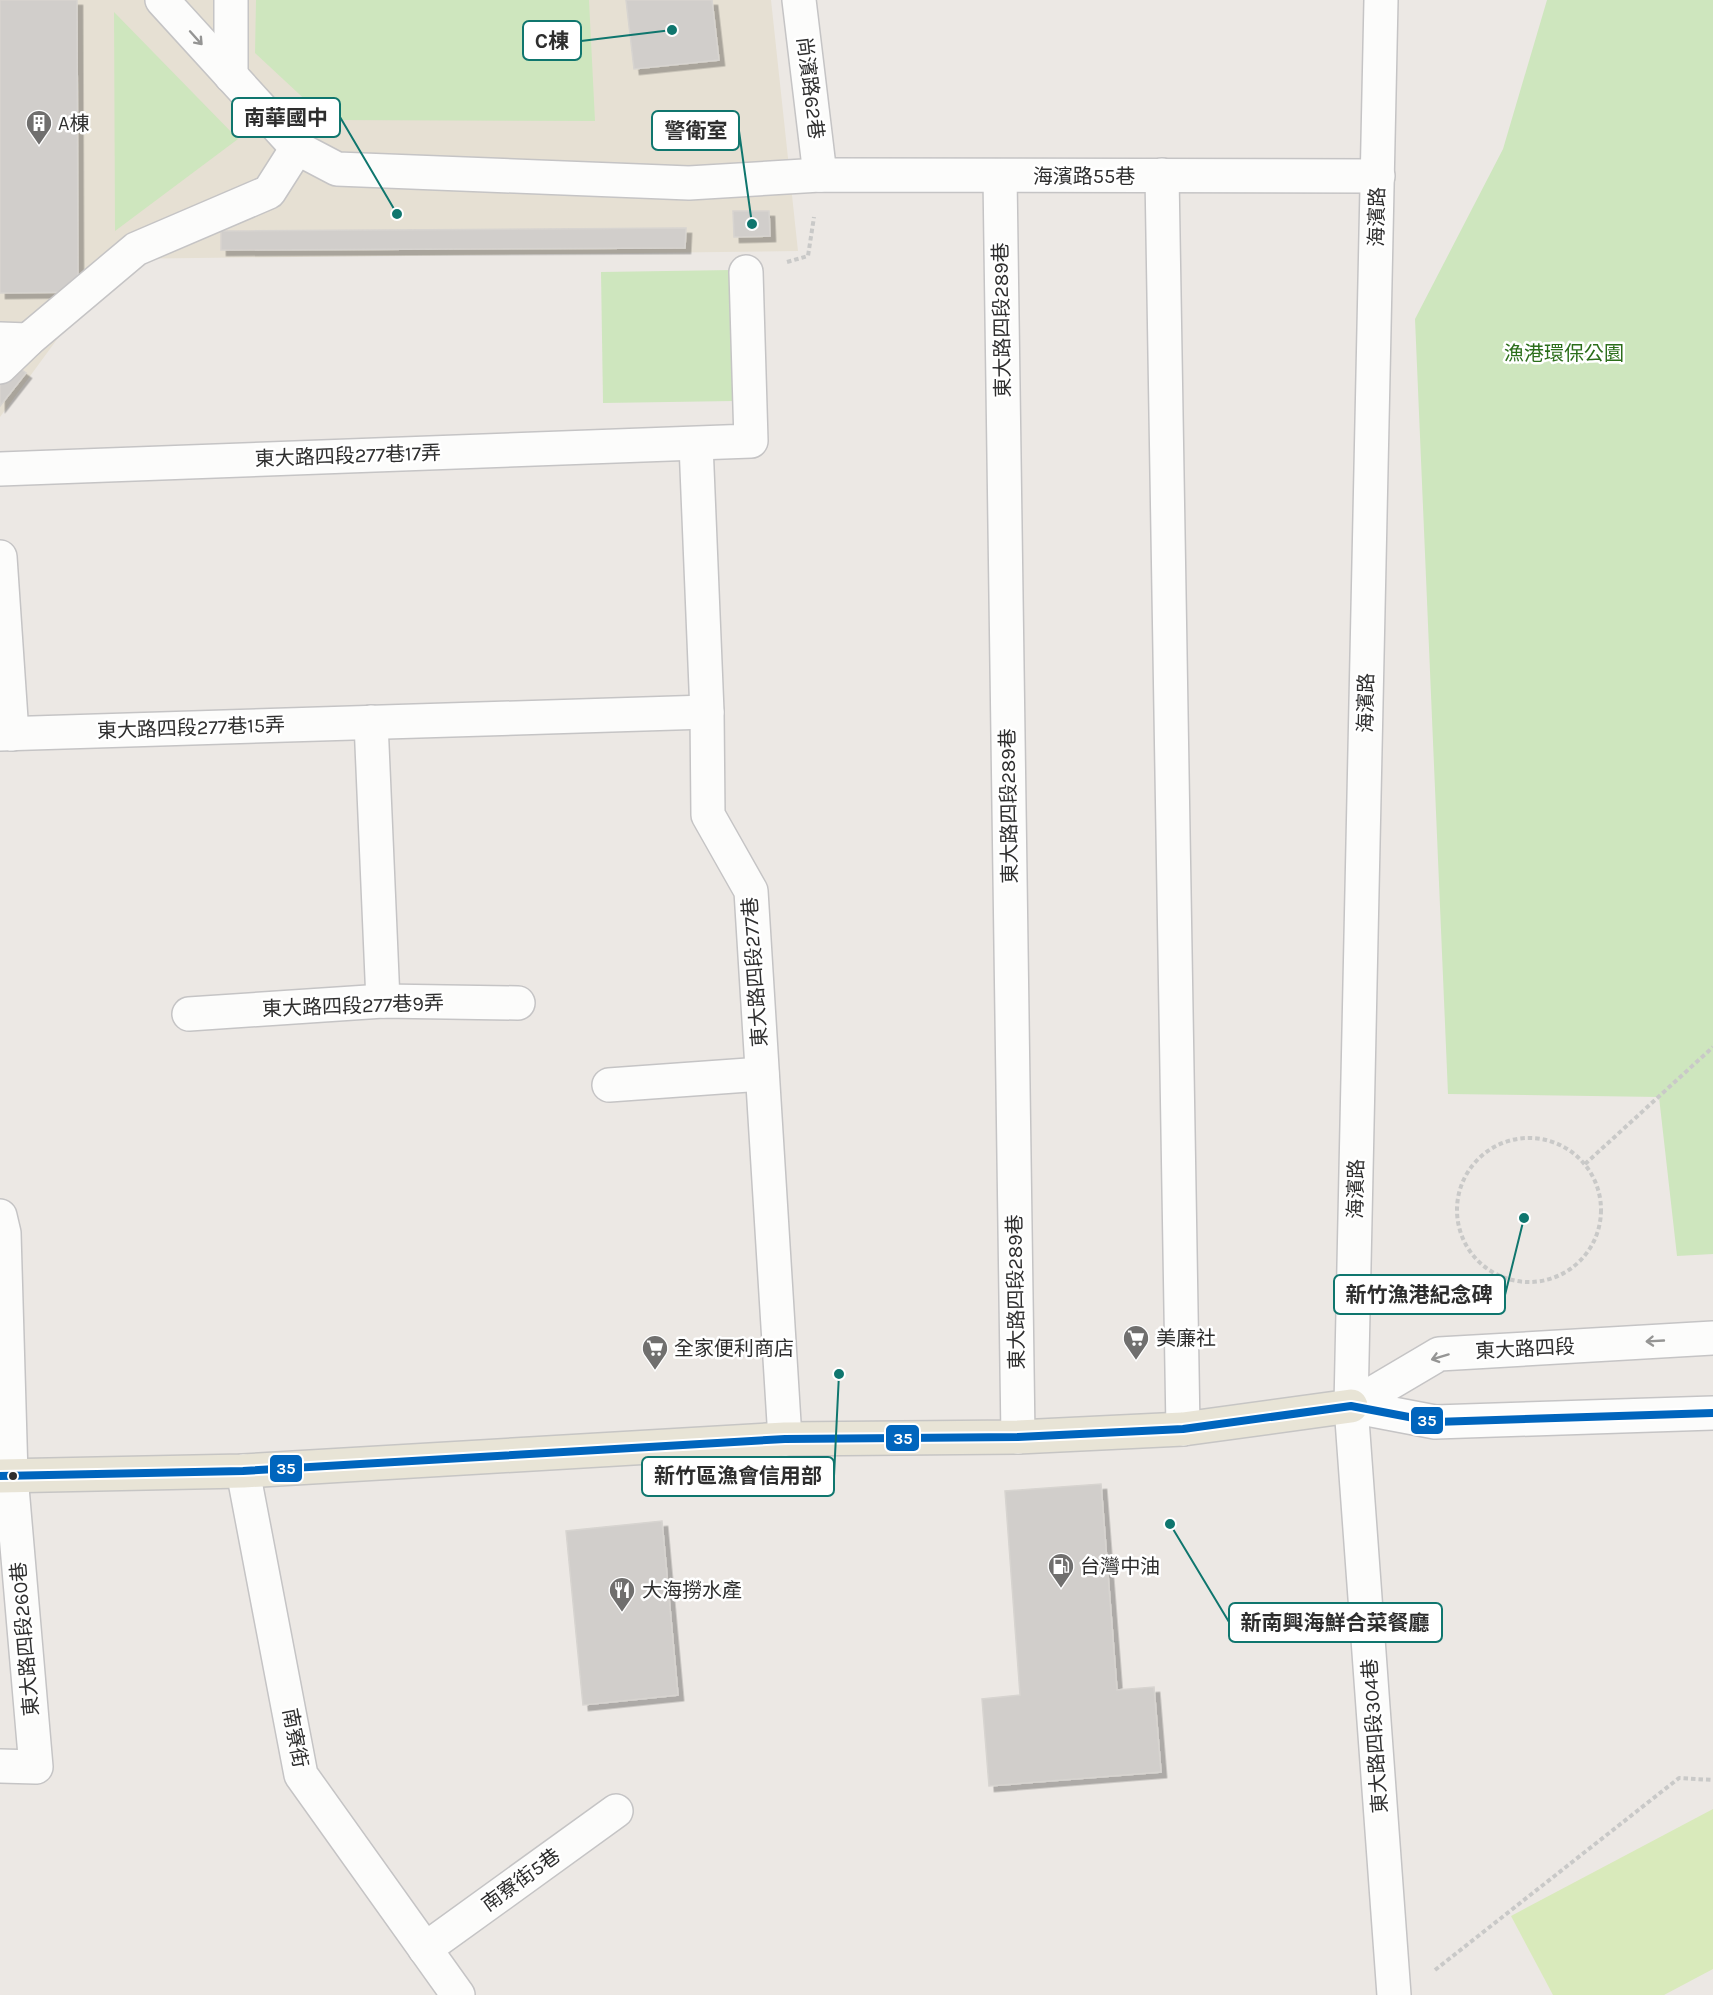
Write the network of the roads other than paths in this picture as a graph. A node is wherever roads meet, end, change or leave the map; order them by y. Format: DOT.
graph roads {
  1 [pos="162,0"];
  2 [pos="231,0"];
  3 [pos="799,0"];
  4 [pos="1380,0"];
  5 [pos="231,76"];
  6 [pos="297,148"];
  7 [pos="1162,175"];
  8 [pos="806,176"];
  9 [pos="1000,176"];
  10 [pos="1378,176"];
  11 [pos="746,272"];
  12 [pos="14,340"];
  13 [pos="0,367"];
  14 [pos="696,444"];
  15 [pos="0,469"];
  16 [pos="0,557"];
  17 [pos="707,712"];
  18 [pos="371,722"];
  19 [pos="6,734"];
  20 [pos="383,1001"];
  21 [pos="518,1004"];
  22 [pos="189,1014"];
  23 [pos="762,1074"];
  24 [pos="609,1085"];
  25 [pos="0,1216"];
  26 [pos="1713,1338"];
  27 [pos="1351,1406"];
  28 [pos="1713,1413"];
  29 [pos="1183,1429"];
  30 [pos="1018,1437"];
  31 [pos="785,1439"];
  32 [pos="243,1471"];
  33 [pos="5,1476"];
  34 [pos="0,1766"];
  35 [pos="616,1811"];
  36 [pos="425,1949"];
  37 [pos="458,1995"];
  38 [pos="1394,1995"];
  1 -- 5 [label="street, 海濱路55巷, one-way"];
  2 -- 5 [label="street"];
  3 -- 8 [label="street, 尚濱路62巷"];
  4 -- 10 [label="street, 海濱路"];
  5 -- 6 [label="street, 海濱路55巷"];
  6 -- 8 [label="street, 海濱路55巷"];
  6 -- 12 [label="street"];
  7 -- 9 [label="street, 海濱路55巷"];
  7 -- 10 [label="street, 海濱路55巷"];
  7 -- 29 [label="street"];
  8 -- 9 [label="street, 海濱路55巷"];
  9 -- 30 [label="street, 東大路四段289巷"];
  10 -- 27 [label="street, 海濱路"];
  11 -- 14 [label="street, 東大路四段277巷17弄"];
  12 -- 13 [label="street"];
  14 -- 15 [label="street, 東大路四段277巷17弄"];
  14 -- 17 [label="street, 東大路四段277巷"];
  16 -- 19 [label="street"];
  17 -- 18 [label="street, 東大路四段277巷15弄"];
  17 -- 23 [label="street, 東大路四段277巷"];
  18 -- 19 [label="street, 東大路四段277巷15弄"];
  18 -- 20 [label="street"];
  20 -- 21 [label="street, 東大路四段277巷9弄"];
  20 -- 22 [label="street, 東大路四段277巷9弄"];
  23 -- 24 [label="street"];
  23 -- 31 [label="street, 東大路四段277巷"];
  25 -- 33 [label="street"];
  26 -- 27 [label="street, 東大路四段, one-way"];
  27 -- 28 [label="street, 東大路四段"];
  27 -- 29 [label="main road, 東大路四段"];
  27 -- 38 [label="street, 東大路四段304巷"];
  29 -- 30 [label="main road, 東大路四段"];
  30 -- 31 [label="main road, 東大路四段"];
  31 -- 32 [label="main road, 東大路四段"];
  32 -- 33 [label="main road, 東大路四段"];
  32 -- 36 [label="street, 南寮街"];
  33 -- 34 [label="street, 東大路四段260巷"];
  35 -- 36 [label="street, 南寮街5巷"];
  36 -- 37 [label="street, 南寮街"];
}
